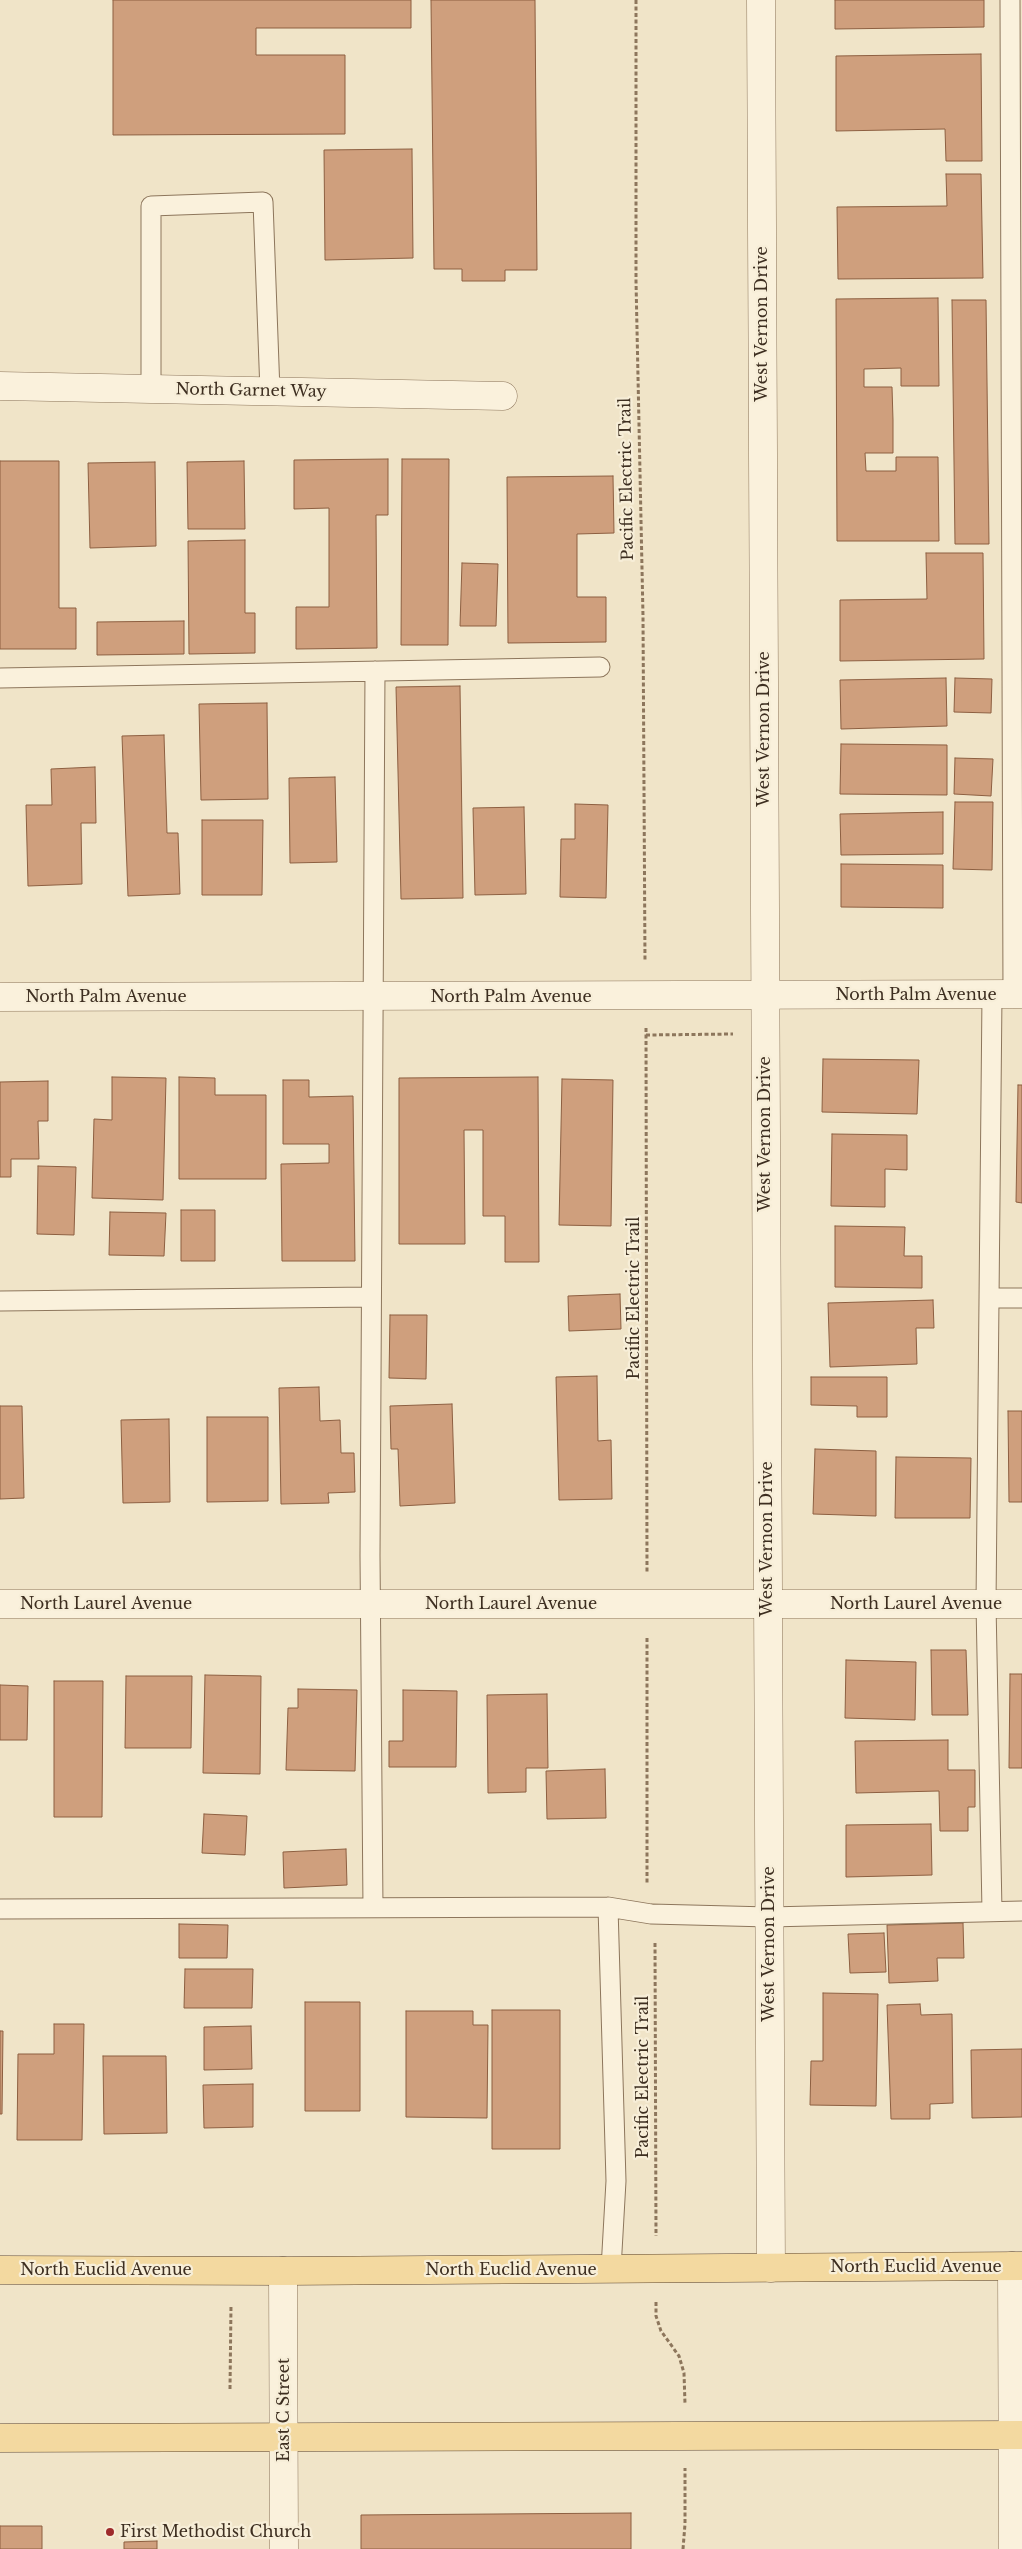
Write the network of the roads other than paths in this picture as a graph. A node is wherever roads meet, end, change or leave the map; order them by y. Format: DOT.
graph roads {
  1 [pos="761,0"];
  2 [pos="1010,0"];
  3 [pos="0,386"];
  4 [pos="151,390"];
  5 [pos="270,392"];
  6 [pos="503,396"];
  7 [pos="600,667"];
  8 [pos="375,671"];
  9 [pos="0,678"];
  10 [pos="1009,994"];
  11 [pos="764,996"];
  12 [pos="0,997"];
  13 [pos="373,997"];
  14 [pos="372,1297"];
  15 [pos="989,1298"];
  16 [pos="1022,1298"];
  17 [pos="0,1301"];
  18 [pos="767,1603"];
  19 [pos="0,1604"];
  20 [pos="370,1604"];
  21 [pos="986,1604"];
  22 [pos="1022,1604"];
  23 [pos="608,1907"];
  24 [pos="373,1908"];
  25 [pos="0,1909"];
  26 [pos="992,1911"];
  27 [pos="1022,1911"];
  28 [pos="769,1917"];
  29 [pos="1017,2266"];
  30 [pos="771,2268"];
  31 [pos="611,2269"];
  32 [pos="0,2270"];
  33 [pos="283,2272"];
  34 [pos="1017,2435"];
  35 [pos="0,2438"];
  36 [pos="284,2438"];
  37 [pos="284,2549"];
  38 [pos="1013,2549"];
  1 -- 11 [label="street, West Vernon Drive"];
  2 -- 10 [label="lane"];
  3 -- 4 [label="street, North Garnet Way"];
  4 -- 5 [label="street, North Garnet Way"];
  4 -- 5 [label="lane"];
  5 -- 6 [label="street, North Garnet Way"];
  7 -- 8 [label="lane"];
  8 -- 9 [label="lane"];
  8 -- 13 [label="lane"];
  10 -- 11 [label="street, North Palm Avenue"];
  10 -- 15 [label="lane"];
  11 -- 13 [label="street, North Palm Avenue"];
  11 -- 18 [label="street, West Vernon Drive"];
  12 -- 13 [label="street, North Palm Avenue"];
  13 -- 14 [label="lane"];
  14 -- 17 [label="lane"];
  14 -- 20 [label="lane"];
  15 -- 16 [label="lane"];
  15 -- 21 [label="lane"];
  18 -- 20 [label="street, North Laurel Avenue"];
  18 -- 21 [label="street, North Laurel Avenue"];
  18 -- 28 [label="street, West Vernon Drive"];
  19 -- 20 [label="street, North Laurel Avenue"];
  20 -- 24 [label="lane"];
  21 -- 22 [label="street, North Laurel Avenue"];
  21 -- 26 [label="lane"];
  23 -- 24 [label="lane"];
  23 -- 28 [label="lane"];
  23 -- 31 [label="lane"];
  24 -- 25 [label="lane"];
  26 -- 27 [label="lane"];
  26 -- 28 [label="lane"];
  28 -- 30 [label="street, West Vernon Drive"];
  29 -- 30 [label="main road, North Euclid Avenue"];
  29 -- 34 [label="street"];
  30 -- 31 [label="main road, North Euclid Avenue"];
  31 -- 33 [label="main road, North Euclid Avenue"];
  32 -- 33 [label="main road, North Euclid Avenue"];
  33 -- 36 [label="street, East C Street"];
  34 -- 36 [label="main road"];
  34 -- 38 [label="street"];
  35 -- 36 [label="main road"];
  36 -- 37 [label="street, East C Street"];
}
